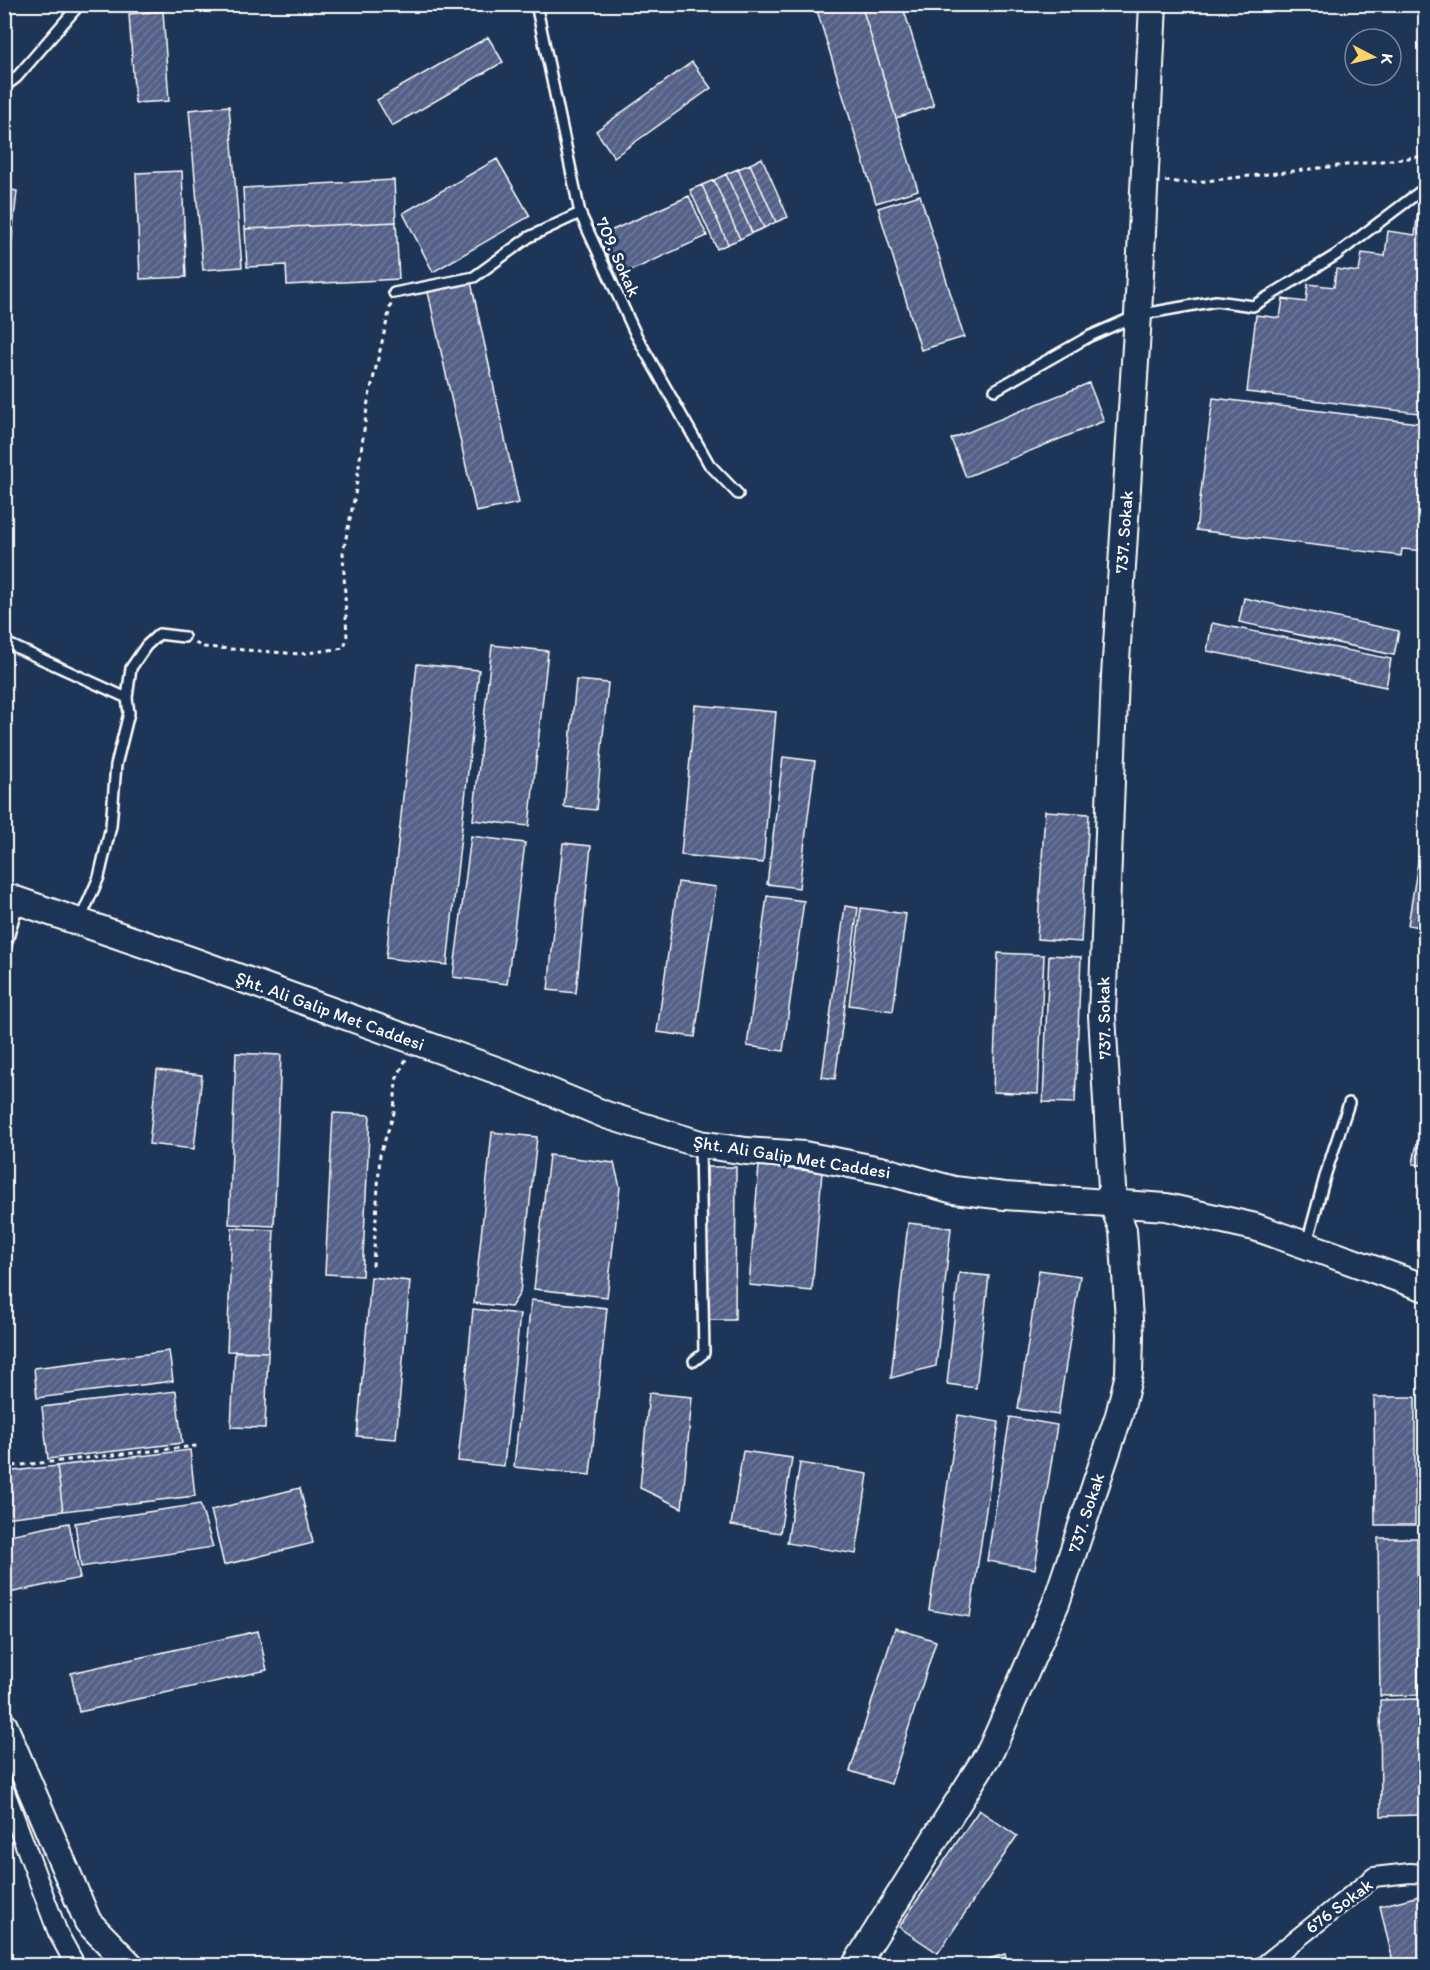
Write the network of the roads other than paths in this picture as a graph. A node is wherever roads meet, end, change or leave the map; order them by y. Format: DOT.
graph roads {
  1 [pos="80,4"];
  2 [pos="536,4"];
  3 [pos="1153,4"];
  4 [pos="4,87"];
  5 [pos="1425,187"];
  6 [pos="580,213"];
  7 [pos="394,293"];
  8 [pos="1138,315"];
  9 [pos="995,390"];
  10 [pos="738,494"];
  11 [pos="184,637"];
  12 [pos="4,642"];
  13 [pos="127,698"];
  14 [pos="12,898"];
  15 [pos="79,922"];
  16 [pos="4,952"];
  17 [pos="1349,1103"];
  18 [pos="700,1144"];
  19 [pos="1113,1205"];
  20 [pos="1306,1245"];
  21 [pos="1425,1288"];
  22 [pos="694,1361"];
  23 [pos="4,1726"];
  24 [pos="4,1789"];
  25 [pos="1425,1874"];
  26 [pos="76,1965"];
  27 [pos="131,1965"];
  28 [pos="855,1965"];
  29 [pos="1263,1965"];
  1 -- 4 [label="lane"];
  2 -- 6 [label="lane, 709. Sokak"];
  3 -- 8 [label="street, 737. Sokak"];
  5 -- 8 [label="lane"];
  6 -- 7 [label="lane"];
  6 -- 10 [label="lane, 709. Sokak"];
  8 -- 9 [label="lane"];
  8 -- 19 [label="street, 737. Sokak"];
  11 -- 13 [label="lane"];
  12 -- 13 [label="lane"];
  13 -- 15 [label="lane"];
  14 -- 15 [label="street, Şht. Ali Galip Met Caddesi"];
  14 -- 16 [label="lane"];
  15 -- 18 [label="street, Şht. Ali Galip Met Caddesi"];
  17 -- 20 [label="lane"];
  18 -- 19 [label="street, Şht. Ali Galip Met Caddesi"];
  18 -- 22 [label="lane"];
  19 -- 20 [label="street, Şht. Ali Galip Met Caddesi"];
  19 -- 28 [label="street, 737. Sokak"];
  20 -- 21 [label="street, Şht. Ali Galip Met Caddesi"];
  23 -- 27 [label="street"];
  24 -- 26 [label="street"];
  25 -- 29 [label="street, 676 Sokak"];
}
